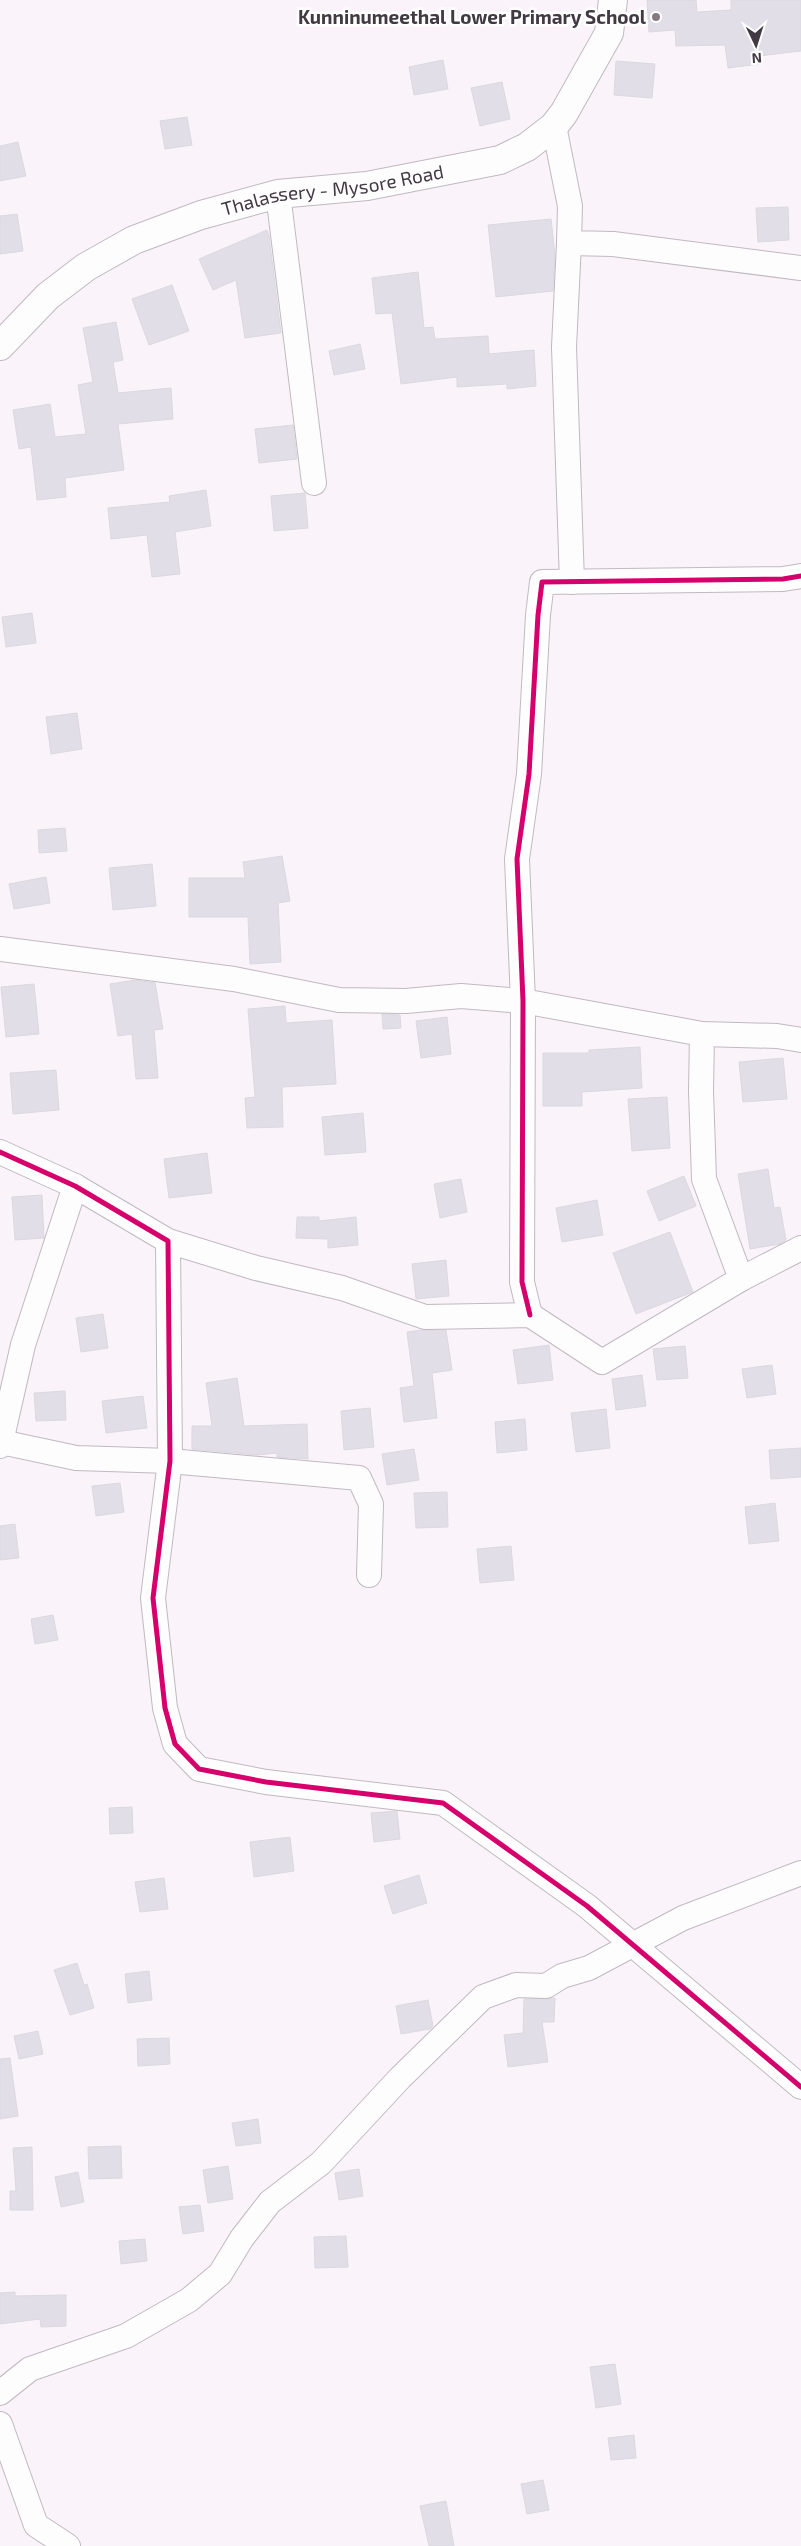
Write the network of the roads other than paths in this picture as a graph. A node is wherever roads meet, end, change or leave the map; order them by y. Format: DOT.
graph roads {
  1 [pos="612,0"];
  2 [pos="554,126"];
  3 [pos="278,194"];
  4 [pos="569,243"];
  5 [pos="801,268"];
  6 [pos="0,346"];
  7 [pos="314,484"];
  8 [pos="801,576"];
  9 [pos="572,582"];
  10 [pos="0,949"];
  11 [pos="523,1001"];
  12 [pos="702,1034"];
  13 [pos="801,1040"];
  14 [pos="0,1152"];
  15 [pos="76,1186"];
  16 [pos="168,1241"];
  17 [pos="801,1248"];
  18 [pos="741,1279"];
  19 [pos="530,1315"];
  20 [pos="1,1444"];
  21 [pos="170,1461"];
  22 [pos="369,1575"];
  23 [pos="801,1873"];
  24 [pos="631,1944"];
  25 [pos="801,2087"];
  26 [pos="0,2393"];
  27 [pos="0,2424"];
  28 [pos="68,2546"];
  1 -- 2 [label="main road, Thalassery - Mysore Road"];
  2 -- 3 [label="main road, Thalassery - Mysore Road"];
  2 -- 4 [label="street"];
  3 -- 6 [label="main road, Thalassery - Mysore Road"];
  3 -- 7 [label="street"];
  4 -- 5 [label="street"];
  4 -- 9 [label="street"];
  8 -- 9 [label="street"];
  9 -- 11 [label="street"];
  10 -- 11 [label="street"];
  11 -- 12 [label="street"];
  11 -- 19 [label="street"];
  12 -- 13 [label="street"];
  12 -- 18 [label="street"];
  14 -- 15 [label="street"];
  15 -- 16 [label="street"];
  15 -- 20 [label="street"];
  16 -- 19 [label="street"];
  16 -- 21 [label="street"];
  17 -- 18 [label="street"];
  18 -- 19 [label="street"];
  20 -- 21 [label="street"];
  21 -- 22 [label="street"];
  21 -- 24 [label="street"];
  23 -- 24 [label="street"];
  24 -- 25 [label="street"];
  24 -- 26 [label="street"];
  27 -- 28 [label="street"];
}
